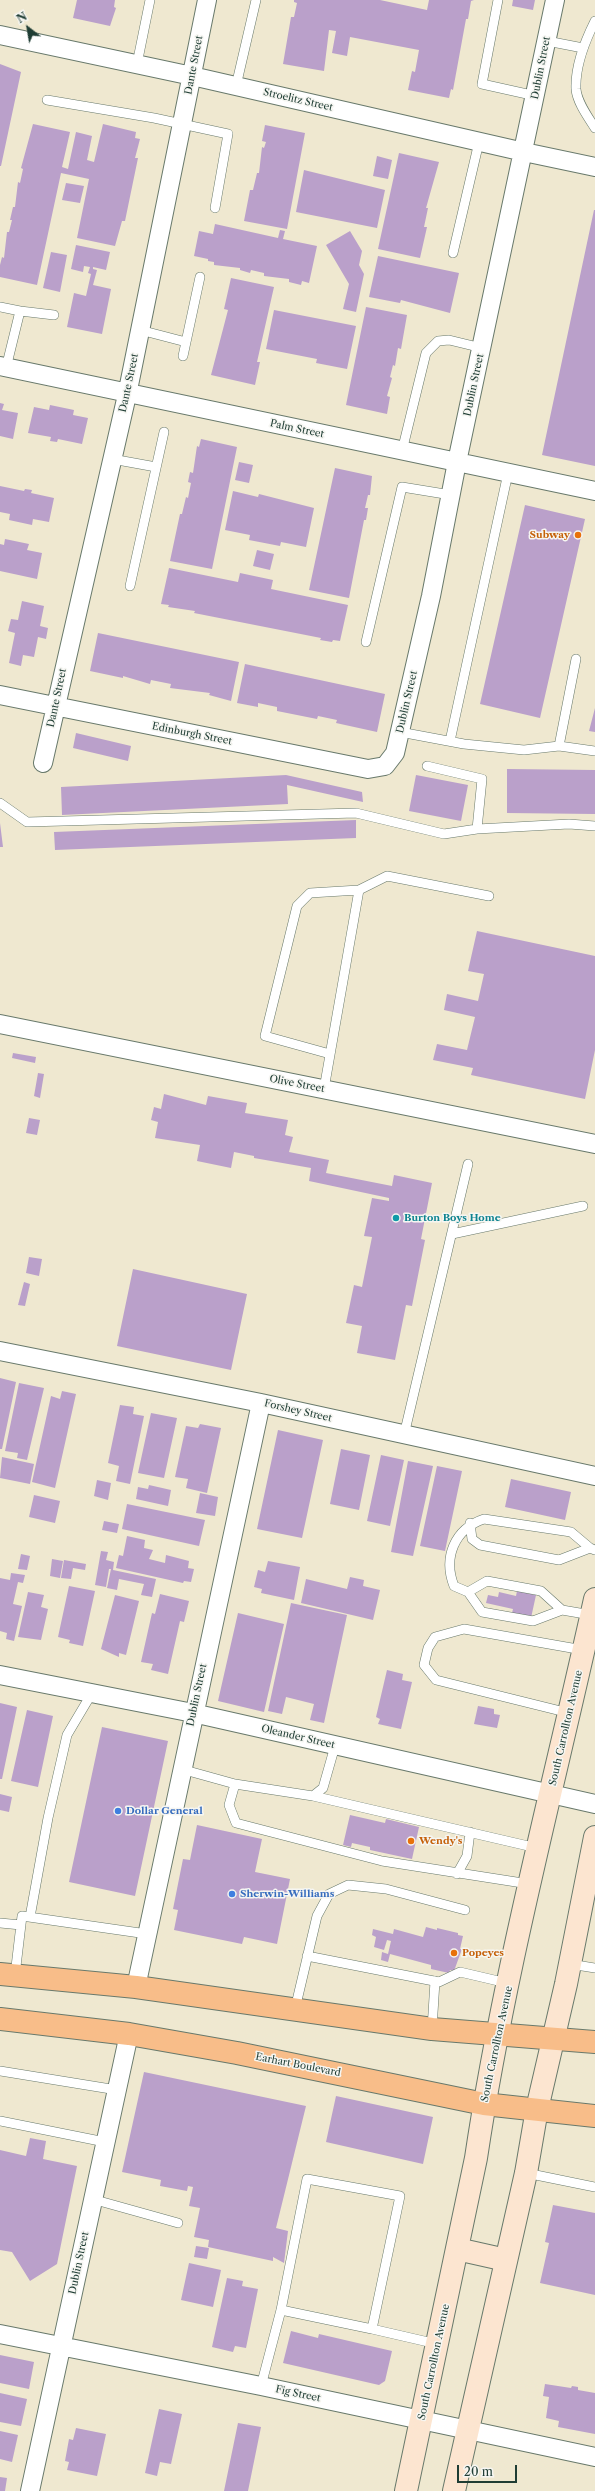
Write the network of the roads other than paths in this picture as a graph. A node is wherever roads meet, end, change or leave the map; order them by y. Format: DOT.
graph roads {
  1 [pos="150,0"];
  2 [pos="207,0"];
  3 [pos="256,0"];
  4 [pos="498,0"];
  5 [pos="555,0"];
  6 [pos="595,21"];
  7 [pos="0,35"];
  8 [pos="547,41"];
  9 [pos="582,48"];
  10 [pos="137,64"];
  11 [pos="192,76"];
  12 [pos="236,86"];
  13 [pos="536,96"];
  14 [pos="47,100"];
  15 [pos="182,123"];
  16 [pos="595,128"];
  17 [pos="479,142"];
  18 [pos="524,152"];
  19 [pos="595,167"];
  20 [pos="215,208"];
  21 [pos="453,253"];
  22 [pos="200,277"];
  23 [pos="0,308"];
  24 [pos="20,311"];
  25 [pos="54,315"];
  26 [pos="140,330"];
  27 [pos="186,342"];
  28 [pos="482,348"];
  29 [pos="183,356"];
  30 [pos="3,367"];
  31 [pos="127,395"];
  32 [pos="164,432"];
  33 [pos="402,451"];
  34 [pos="112,459"];
  35 [pos="457,462"];
  36 [pos="156,466"];
  37 [pos="508,473"];
  38 [pos="595,491"];
  39 [pos="451,495"];
  40 [pos="130,586"];
  41 [pos="366,642"];
  42 [pos="576,659"];
  43 [pos="0,695"];
  44 [pos="55,706"];
  45 [pos="400,732"];
  46 [pos="450,741"];
  47 [pos="559,746"];
  48 [pos="595,751"];
  49 [pos="43,764"];
  50 [pos="385,766"];
  51 [pos="427,766"];
  52 [pos="0,803"];
  53 [pos="595,826"];
  54 [pos="477,829"];
  55 [pos="358,890"];
  56 [pos="489,896"];
  57 [pos="0,1024"];
  58 [pos="330,1054"];
  59 [pos="324,1089"];
  60 [pos="595,1144"];
  61 [pos="468,1164"];
  62 [pos="583,1206"];
  63 [pos="452,1234"];
  64 [pos="0,1350"];
  65 [pos="261,1403"];
  66 [pos="404,1435"];
  67 [pos="595,1476"];
  68 [pos="470,1523"];
  69 [pos="592,1549"];
  70 [pos="468,1592"];
  71 [pos="593,1607"];
  72 [pos="562,1610"];
  73 [pos="584,1650"];
  74 [pos="0,1675"];
  75 [pos="92,1693"];
  76 [pos="193,1712"];
  77 [pos="569,1713"];
  78 [pos="336,1746"];
  79 [pos="181,1769"];
  80 [pos="235,1784"];
  81 [pos="550,1794"];
  82 [pos="314,1796"];
  83 [pos="595,1804"];
  84 [pos="470,1832"];
  85 [pos="595,1837"];
  86 [pos="539,1848"];
  87 [pos="592,1868"];
  88 [pos="457,1874"];
  89 [pos="531,1884"];
  90 [pos="465,1910"];
  91 [pos="30,1917"];
  92 [pos="0,1923"];
  93 [pos="21,1925"];
  94 [pos="147,1934"];
  95 [pos="307,1956"];
  96 [pos="570,1964"];
  97 [pos="595,1968"];
  98 [pos="8,1975"];
  99 [pos="435,1982"];
  100 [pos="509,1984"];
  101 [pos="136,1987"];
  102 [pos="295,2009"];
  103 [pos="0,2020"];
  104 [pos="432,2029"];
  105 [pos="499,2033"];
  106 [pos="129,2034"];
  107 [pos="553,2040"];
  108 [pos="595,2042"];
  109 [pos="0,2071"];
  110 [pos="117,2090"];
  111 [pos="484,2104"];
  112 [pos="537,2109"];
  113 [pos="595,2116"];
  114 [pos="0,2121"];
  115 [pos="105,2142"];
  116 [pos="526,2173"];
  117 [pos="595,2187"];
  118 [pos="92,2199"];
  119 [pos="178,2223"];
  120 [pos="457,2249"];
  121 [pos="506,2260"];
  122 [pos="281,2310"];
  123 [pos="372,2329"];
  124 [pos="0,2334"];
  125 [pos="437,2344"];
  126 [pos="60,2348"];
  127 [pos="261,2386"];
  128 [pos="421,2420"];
  129 [pos="468,2430"];
  130 [pos="595,2457"];
  131 [pos="30,2491"];
  132 [pos="406,2491"];
  133 [pos="454,2491"];
  1 -- 10 [label="lane"];
  2 -- 11 [label="street, Dante Street"];
  3 -- 12 [label="lane"];
  4 -- 13 [label="lane"];
  5 -- 8 [label="street, Dublin Street"];
  6 -- 9 [label="lane"];
  7 -- 10 [label="street, Stroelitz Street"];
  8 -- 9 [label="lane"];
  8 -- 13 [label="street, Dublin Street"];
  9 -- 16 [label="lane"];
  10 -- 11 [label="street, Stroelitz Street"];
  11 -- 12 [label="street, Stroelitz Street"];
  11 -- 15 [label="street, Dante Street"];
  12 -- 17 [label="street, Stroelitz Street"];
  13 -- 18 [label="street, Dublin Street"];
  14 -- 15 [label="lane"];
  15 -- 20 [label="lane"];
  15 -- 26 [label="street, Dante Street"];
  17 -- 18 [label="street, Stroelitz Street"];
  17 -- 21 [label="lane"];
  18 -- 19 [label="street, Stroelitz Street"];
  18 -- 28 [label="street, Dublin Street"];
  22 -- 27 [label="lane"];
  23 -- 24 [label="lane"];
  24 -- 25 [label="lane"];
  24 -- 30 [label="lane"];
  26 -- 27 [label="lane"];
  26 -- 31 [label="street, Dante Street"];
  27 -- 29 [label="lane"];
  28 -- 33 [label="lane"];
  28 -- 35 [label="street, Dublin Street"];
  30 -- 31 [label="street, Palm Street"];
  31 -- 33 [label="street, Palm Street"];
  31 -- 34 [label="street, Dante Street"];
  32 -- 36 [label="lane"];
  33 -- 35 [label="street, Palm Street"];
  34 -- 36 [label="lane"];
  34 -- 44 [label="street, Dante Street"];
  35 -- 37 [label="street, Palm Street"];
  35 -- 39 [label="street, Dublin Street"];
  36 -- 40 [label="lane"];
  37 -- 38 [label="street, Palm Street"];
  37 -- 46 [label="lane"];
  39 -- 41 [label="lane"];
  39 -- 45 [label="street, Dublin Street"];
  42 -- 47 [label="lane"];
  43 -- 44 [label="street, Edinburgh Street"];
  44 -- 49 [label="street, Dante Street"];
  44 -- 50 [label="street, Edinburgh Street"];
  45 -- 46 [label="lane"];
  45 -- 50 [label="street, Dublin Street"];
  46 -- 47 [label="lane"];
  47 -- 48 [label="lane"];
  51 -- 54 [label="lane"];
  52 -- 54 [label="lane"];
  53 -- 54 [label="lane"];
  55 -- 56 [label="lane"];
  55 -- 58 [label="lane"];
  55 -- 58 [label="lane"];
  57 -- 59 [label="street, Olive Street"];
  58 -- 59 [label="lane"];
  59 -- 60 [label="street, Olive Street"];
  61 -- 63 [label="lane"];
  62 -- 63 [label="lane"];
  63 -- 66 [label="lane"];
  64 -- 65 [label="street, Forshey Street"];
  65 -- 66 [label="street, Forshey Street"];
  65 -- 76 [label="street, Dublin Street"];
  66 -- 67 [label="street, Forshey Street"];
  68 -- 69 [label="lane"];
  68 -- 69 [label="lane"];
  68 -- 70 [label="lane"];
  70 -- 72 [label="lane"];
  70 -- 72 [label="lane"];
  71 -- 72 [label="lane"];
  71 -- 73 [label="main road, South Carrollton Avenue"];
  73 -- 77 [label="main road, South Carrollton Avenue"];
  73 -- 77 [label="lane"];
  74 -- 75 [label="street, Oleander Street"];
  75 -- 76 [label="street, Oleander Street"];
  75 -- 91 [label="lane"];
  76 -- 78 [label="street, Oleander Street"];
  76 -- 79 [label="street, Dublin Street"];
  77 -- 81 [label="main road, South Carrollton Avenue"];
  78 -- 81 [label="street, Oleander Street"];
  78 -- 82 [label="lane"];
  79 -- 80 [label="lane"];
  79 -- 94 [label="street, Dublin Street"];
  80 -- 82 [label="lane"];
  80 -- 88 [label="lane"];
  81 -- 83 [label="street, Oleander Street"];
  81 -- 86 [label="main road, South Carrollton Avenue"];
  82 -- 84 [label="lane"];
  84 -- 86 [label="lane"];
  84 -- 88 [label="lane"];
  85 -- 87 [label="main road"];
  86 -- 89 [label="main road, South Carrollton Avenue"];
  87 -- 96 [label="main road"];
  88 -- 89 [label="lane"];
  89 -- 100 [label="main road, South Carrollton Avenue"];
  90 -- 95 [label="lane"];
  91 -- 93 [label="lane"];
  91 -- 94 [label="lane"];
  92 -- 93 [label="lane"];
  93 -- 98 [label="lane"];
  94 -- 101 [label="street, Dublin Street"];
  95 -- 99 [label="lane"];
  95 -- 102 [label="lane"];
  96 -- 97 [label="lane"];
  96 -- 107 [label="main road"];
  98 -- 101 [label="main road"];
  99 -- 100 [label="lane"];
  99 -- 104 [label="lane"];
  100 -- 105 [label="main road, South Carrollton Avenue"];
  101 -- 102 [label="main road"];
  102 -- 104 [label="main road"];
  103 -- 106 [label="main road, Earhart Boulevard"];
  104 -- 105 [label="main road"];
  105 -- 107 [label="main road"];
  105 -- 111 [label="main road, South Carrollton Avenue"];
  106 -- 110 [label="street, Dublin Street"];
  106 -- 111 [label="main road, Earhart Boulevard"];
  107 -- 108 [label="main road"];
  107 -- 112 [label="main road"];
  109 -- 110 [label="lane"];
  110 -- 115 [label="street, Dublin Street"];
  111 -- 112 [label="main road, Earhart Boulevard"];
  111 -- 120 [label="main road, South Carrollton Avenue"];
  112 -- 113 [label="main road, Earhart Boulevard"];
  112 -- 116 [label="main road"];
  114 -- 115 [label="lane"];
  115 -- 118 [label="street, Dublin Street"];
  116 -- 117 [label="lane"];
  116 -- 121 [label="main road"];
  118 -- 119 [label="lane"];
  118 -- 126 [label="street, Dublin Street"];
  120 -- 121 [label="main road"];
  120 -- 125 [label="main road, South Carrollton Avenue"];
  121 -- 129 [label="main road"];
  122 -- 123 [label="lane"];
  122 -- 123 [label="lane"];
  122 -- 127 [label="lane"];
  123 -- 125 [label="lane"];
  124 -- 126 [label="street, Fig Street"];
  125 -- 128 [label="main road, South Carrollton Avenue"];
  126 -- 127 [label="street, Fig Street"];
  126 -- 131 [label="street, Dublin Street"];
  127 -- 128 [label="street, Fig Street"];
  128 -- 129 [label="street, Fig Street"];
  128 -- 132 [label="main road, South Carrollton Avenue"];
  129 -- 130 [label="street, Fig Street"];
  129 -- 133 [label="main road"];
}
